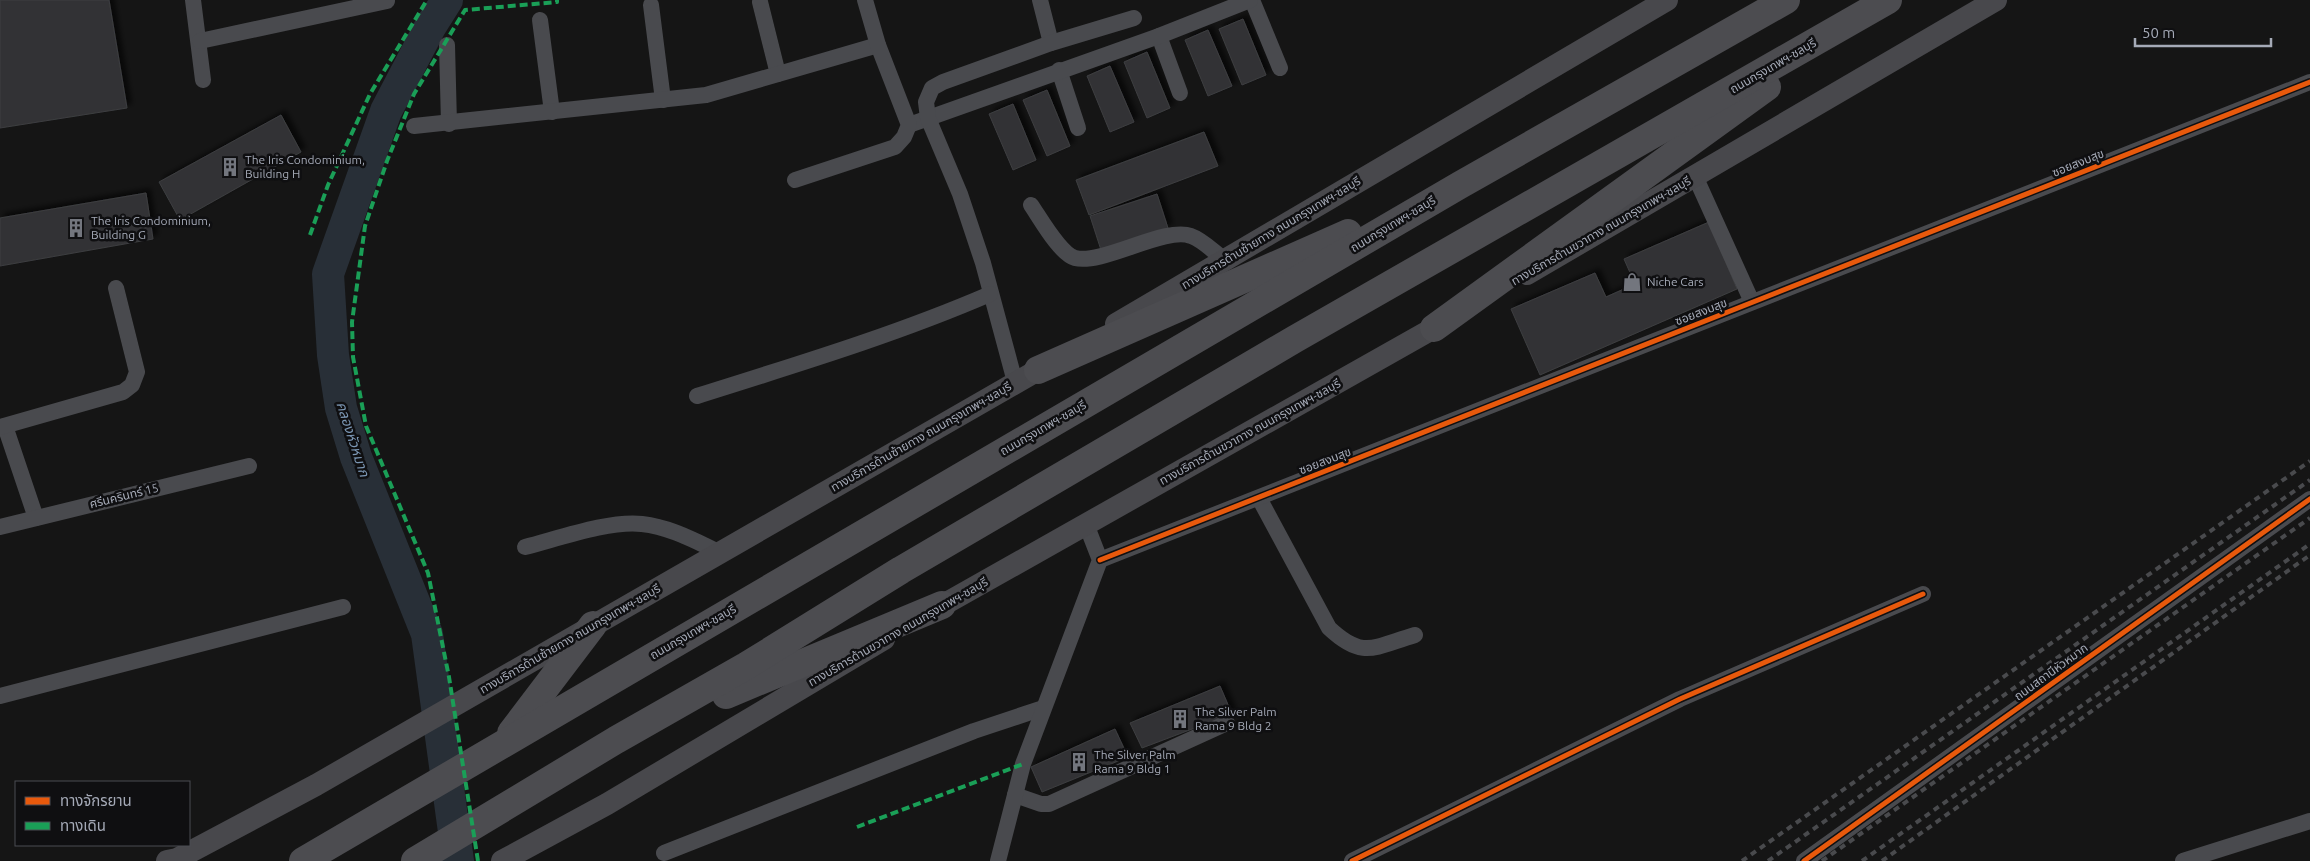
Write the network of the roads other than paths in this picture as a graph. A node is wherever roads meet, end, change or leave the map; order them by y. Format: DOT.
graph roads {
  1 [pos="193,0"];
  2 [pos="865,0"];
  3 [pos="1040,0"];
  4 [pos="1251,0"];
  5 [pos="1667,0"];
  6 [pos="1786,0"];
  7 [pos="1996,0"];
  8 [pos="387,1"];
  9 [pos="760,2"];
  10 [pos="1885,2"];
  11 [pos="651,5"];
  12 [pos="1134,18"];
  13 [pos="540,20"];
  14 [pos="1160,36"];
  15 [pos="200,41"];
  16 [pos="1051,43"];
  17 [pos="447,44"];
  18 [pos="878,45"];
  19 [pos="1280,68"];
  20 [pos="1059,70"];
  21 [pos="778,74"];
  22 [pos="203,80"];
  23 [pos="2310,82"];
  24 [pos="1180,93"];
  25 [pos="663,100"];
  26 [pos="552,112"];
  27 [pos="928,118"];
  28 [pos="449,124"];
  29 [pos="909,125"];
  30 [pos="414,126"];
  31 [pos="1078,128"];
  32 [pos="1695,176"];
  33 [pos="796,180"];
  34 [pos="1460,185"];
  35 [pos="1031,205"];
  36 [pos="1225,260"];
  37 [pos="116,288"];
  38 [pos="990,294"];
  39 [pos="1752,302"];
  40 [pos="1434,328"];
  41 [pos="1027,376"];
  42 [pos="697,396"];
  43 [pos="2,426"];
  44 [pos="249,466"];
  45 [pos="1259,498"];
  46 [pos="2310,499"];
  47 [pos="36,518"];
  48 [pos="1086,524"];
  49 [pos="0,527"];
  50 [pos="525,547"];
  51 [pos="721,553"];
  52 [pos="1100,560"];
  53 [pos="1922,594"];
  54 [pos="942,605"];
  55 [pos="343,607"];
  56 [pos="592,625"];
  57 [pos="1415,635"];
  58 [pos="0,696"];
  59 [pos="1044,708"];
  60 [pos="1228,724"];
  61 [pos="616,740"];
  62 [pos="505,742"];
  63 [pos="1014,795"];
  64 [pos="2310,821"];
  65 [pos="664,853"];
  66 [pos="167,861"];
  67 [pos="304,861"];
  68 [pos="415,861"];
  69 [pos="502,861"];
  70 [pos="998,861"];
  71 [pos="1352,861"];
  72 [pos="1804,861"];
  73 [pos="2183,861"];
  1 -- 15 [label="street"];
  2 -- 18 [label="street"];
  3 -- 16 [label="street"];
  4 -- 14 [label="street"];
  4 -- 19 [label="street"];
  5 -- 36 [label="main road, ทางบริการด้านซ้ายทาง ถนนกรุงเทพฯ-ชลบุรี"];
  6 -- 34 [label="highway, ถนนกรุงเทพฯ-ชลบุรี"];
  7 -- 32 [label="main road, ทางบริการด้านขวาทาง ถนนกรุงเทพฯ-ชลบุรี"];
  8 -- 15 [label="street"];
  9 -- 21 [label="street"];
  10 -- 40 [label="highway"];
  10 -- 61 [label="highway, ถนนกรุงเทพฯ-ชลบุรี"];
  11 -- 25 [label="street"];
  12 -- 16 [label="street"];
  13 -- 26 [label="street"];
  14 -- 20 [label="street"];
  14 -- 24 [label="street"];
  15 -- 22 [label="street"];
  16 -- 27 [label="street"];
  17 -- 28 [label="street"];
  18 -- 21 [label="street"];
  18 -- 29 [label="street"];
  20 -- 27 [label="street"];
  20 -- 31 [label="street"];
  21 -- 25 [label="street"];
  23 -- 39 [label="street, ซอยสงบสุข"];
  25 -- 26 [label="street"];
  26 -- 28 [label="street"];
  27 -- 29 [label="street"];
  27 -- 38 [label="street"];
  28 -- 30 [label="street"];
  29 -- 33 [label="street"];
  32 -- 39 [label="street"];
  32 -- 40 [label="main road, ทางบริการด้านขวาทาง ถนนกรุงเทพฯ-ชลบุรี"];
  34 -- 41 [label="highway"];
  34 -- 62 [label="highway, ถนนกรุงเทพฯ-ชลบุรี"];
  35 -- 36 [label="street"];
  36 -- 41 [label="main road, ทางบริการด้านซ้ายทาง ถนนกรุงเทพฯ-ชลบุรี"];
  37 -- 43 [label="street"];
  38 -- 41 [label="street"];
  38 -- 42 [label="street"];
  39 -- 45 [label="street, ซอยสงบสุข"];
  40 -- 48 [label="main road, ทางบริการด้านขวาทาง ถนนกรุงเทพฯ-ชลบุรี"];
  41 -- 51 [label="main road, ทางบริการด้านซ้ายทาง ถนนกรุงเทพฯ-ชลบุรี"];
  43 -- 47 [label="street"];
  44 -- 47 [label="street, ศรีนครินทร์ 15"];
  45 -- 52 [label="street, ซอยสงบสุข"];
  45 -- 57 [label="street"];
  46 -- 72 [label="street, ถนนสถานีหัวหมาก"];
  47 -- 49 [label="street, ศรีนครินทร์ 15"];
  48 -- 52 [label="street"];
  48 -- 54 [label="main road, ทางบริการด้านขวาทาง ถนนกรุงเทพฯ-ชลบุรี"];
  50 -- 51 [label="street"];
  51 -- 56 [label="main road, ทางบริการด้านซ้ายทาง ถนนกรุงเทพฯ-ชลบุรี"];
  52 -- 59 [label="street"];
  53 -- 71 [label="street"];
  54 -- 61 [label="highway"];
  54 -- 69 [label="main road, ทางบริการด้านขวาทาง ถนนกรุงเทพฯ-ชลบุรี"];
  55 -- 58 [label="street"];
  56 -- 62 [label="highway"];
  56 -- 66 [label="main road, ทางบริการด้านซ้ายทาง ถนนกรุงเทพฯ-ชลบุรี"];
  59 -- 63 [label="street"];
  59 -- 65 [label="street"];
  60 -- 63 [label="street"];
  61 -- 68 [label="highway, ถนนกรุงเทพฯ-ชลบุรี"];
  62 -- 67 [label="highway, ถนนกรุงเทพฯ-ชลบุรี"];
  63 -- 70 [label="street"];
  64 -- 73 [label="street"];
}
